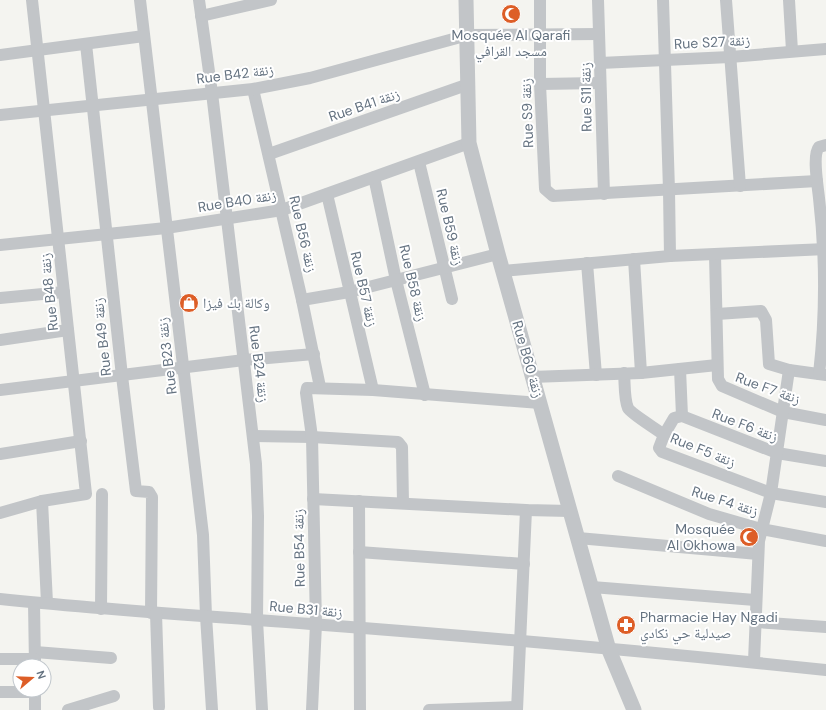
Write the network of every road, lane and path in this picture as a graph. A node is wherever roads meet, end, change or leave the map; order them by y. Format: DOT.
graph roads {
  1 [pos="32,0"];
  2 [pos="140,0"];
  3 [pos="199,0"];
  4 [pos="271,0"];
  5 [pos="466,0"];
  6 [pos="540,0"];
  7 [pos="598,0"];
  8 [pos="663,0"];
  9 [pos="726,0"];
  10 [pos="789,0"];
  11 [pos="202,16"];
  12 [pos="540,34"];
  13 [pos="599,34"];
  14 [pos="468,35"];
  15 [pos="144,36"];
  16 [pos="86,44"];
  17 [pos="826,49"];
  18 [pos="36,50"];
  19 [pos="792,51"];
  20 [pos="0,55"];
  21 [pos="730,57"];
  22 [pos="665,59"];
  23 [pos="600,63"];
  24 [pos="600,83"];
  25 [pos="469,84"];
  26 [pos="540,84"];
  27 [pos="253,89"];
  28 [pos="212,93"];
  29 [pos="151,100"];
  30 [pos="93,105"];
  31 [pos="44,110"];
  32 [pos="0,115"];
  33 [pos="469,143"];
  34 [pos="826,145"];
  35 [pos="269,154"];
  36 [pos="419,162"];
  37 [pos="374,177"];
  38 [pos="817,181"];
  39 [pos="740,186"];
  40 [pos="669,190"];
  41 [pos="327,194"];
  42 [pos="604,194"];
  43 [pos="282,210"];
  44 [pos="226,219"];
  45 [pos="166,228"];
  46 [pos="106,232"];
  47 [pos="58,237"];
  48 [pos="0,245"];
  49 [pos="825,249"];
  50 [pos="498,254"];
  51 [pos="715,255"];
  52 [pos="670,256"];
  53 [pos="634,259"];
  54 [pos="587,263"];
  55 [pos="443,268"];
  56 [pos="503,271"];
  57 [pos="396,280"];
  58 [pos="64,292"];
  59 [pos="349,292"];
  60 [pos="0,298"];
  61 [pos="452,299"];
  62 [pos="302,300"];
  63 [pos="718,314"];
  64 [pos="68,330"];
  65 [pos="825,331"];
  66 [pos="0,340"];
  67 [pos="314,354"];
  68 [pos="244,360"];
  69 [pos="717,365"];
  70 [pos="184,368"];
  71 [pos="680,369"];
  72 [pos="789,370"];
  73 [pos="641,372"];
  74 [pos="624,373"];
  75 [pos="823,374"];
  76 [pos="596,375"];
  77 [pos="122,376"];
  78 [pos="532,377"];
  79 [pos="73,380"];
  80 [pos="315,387"];
  81 [pos="0,390"];
  82 [pos="374,390"];
  83 [pos="425,394"];
  84 [pos="540,403"];
  85 [pos="783,412"];
  86 [pos="682,416"];
  87 [pos="826,420"];
  88 [pos="664,435"];
  89 [pos="253,436"];
  90 [pos="312,437"];
  91 [pos="81,441"];
  92 [pos="777,453"];
  93 [pos="0,454"];
  94 [pos="826,461"];
  95 [pos="618,476"];
  96 [pos="771,493"];
  97 [pos="102,494"];
  98 [pos="313,499"];
  99 [pos="42,501"];
  100 [pos="359,501"];
  101 [pos="826,502"];
  102 [pos="403,504"];
  103 [pos="526,510"];
  104 [pos="570,510"];
  105 [pos="0,513"];
  106 [pos="761,529"];
  107 [pos="578,538"];
  108 [pos="826,541"];
  109 [pos="359,552"];
  110 [pos="758,554"];
  111 [pos="524,564"];
  112 [pos="592,587"];
  113 [pos="0,599"];
  114 [pos="756,600"];
  115 [pos="34,603"];
  116 [pos="47,603"];
  117 [pos="101,609"];
  118 [pos="154,613"];
  119 [pos="206,616"];
  120 [pos="257,620"];
  121 [pos="756,622"];
  122 [pos="316,624"];
  123 [pos="826,627"];
  124 [pos="360,629"];
  125 [pos="520,640"];
  126 [pos="609,650"];
  127 [pos="35,658"];
  128 [pos="111,658"];
  129 [pos="0,659"];
  130 [pos="12,659"];
  131 [pos="52,659"];
  132 [pos="754,661"];
  133 [pos="826,670"];
  134 [pos="0,692"];
  135 [pos="12,692"];
  136 [pos="114,696"];
  137 [pos="35,698"];
  138 [pos="158,707"];
  139 [pos="517,709"];
  140 [pos="35,710"];
  141 [pos="68,710"];
  142 [pos="212,710"];
  143 [pos="262,710"];
  144 [pos="312,710"];
  145 [pos="360,710"];
  146 [pos="429,710"];
  147 [pos="634,710"];
  1 -- 18 [label="street, Rue B48 زنقة"];
  2 -- 15 [label="street, Rue B23 زنقة"];
  3 -- 11 [label="street, Rue B24 زنقة"];
  4 -- 11 [label="street"];
  5 -- 14 [label="street, Rue B60 زنقة"];
  6 -- 12 [label="street, Rue S9 زنقة"];
  7 -- 13 [label="street, Rue S11 زنقة"];
  8 -- 22 [label="street"];
  9 -- 21 [label="street"];
  10 -- 19 [label="street"];
  11 -- 28 [label="street, Rue B24 زنقة"];
  12 -- 13 [label="street, Rue B42 زنقة"];
  12 -- 14 [label="street, Rue B42 زنقة"];
  12 -- 26 [label="street, Rue S9 زنقة"];
  13 -- 23 [label="street, Rue S11 زنقة"];
  14 -- 25 [label="street, Rue B60 زنقة"];
  14 -- 27 [label="street, Rue B42 زنقة"];
  15 -- 16 [label="street"];
  15 -- 29 [label="street, Rue B23 زنقة"];
  16 -- 18 [label="street"];
  16 -- 30 [label="street, Rue B49 زنقة"];
  17 -- 19 [label="street, Rue S27 زنقة"];
  18 -- 20 [label="street"];
  18 -- 31 [label="street, Rue B48 زنقة"];
  19 -- 21 [label="street, Rue S27 زنقة"];
  21 -- 22 [label="street, Rue S27 زنقة"];
  21 -- 39 [label="street"];
  22 -- 23 [label="street, Rue S27 زنقة"];
  22 -- 40 [label="street"];
  23 -- 24 [label="street, Rue S11 زنقة"];
  24 -- 26 [label="street"];
  24 -- 42 [label="street, Rue S11 زنقة"];
  25 -- 33 [label="street, Rue B60 زنقة"];
  25 -- 35 [label="street, Rue B41 زنقة"];
  26 -- 42 [label="street, Rue S9 زنقة"];
  27 -- 28 [label="street, Rue B42 زنقة"];
  27 -- 35 [label="street, Rue B56 زنقة"];
  28 -- 29 [label="street, Rue B42 زنقة"];
  28 -- 44 [label="street, Rue B24 زنقة"];
  29 -- 30 [label="street, Rue B42 زنقة"];
  29 -- 45 [label="street, Rue B23 زنقة"];
  30 -- 31 [label="street, Rue B42 زنقة"];
  30 -- 46 [label="street, Rue B49 زنقة"];
  31 -- 32 [label="street, Rue B42 زنقة"];
  31 -- 47 [label="street, Rue B48 زنقة"];
  33 -- 36 [label="street, Rue B40 زنقة"];
  33 -- 50 [label="street, Rue B60 زنقة"];
  34 -- 38 [label="street"];
  35 -- 43 [label="street, Rue B56 زنقة"];
  36 -- 37 [label="street, Rue B40 زنقة"];
  36 -- 55 [label="street, Rue B59 زنقة"];
  37 -- 41 [label="street, Rue B40 زنقة"];
  37 -- 57 [label="street, Rue B58 زنقة"];
  38 -- 39 [label="street"];
  38 -- 49 [label="street"];
  39 -- 40 [label="street"];
  40 -- 42 [label="street"];
  40 -- 52 [label="street"];
  41 -- 43 [label="street, Rue B40 زنقة"];
  41 -- 59 [label="street, Rue B57 زنقة"];
  43 -- 44 [label="street, Rue B40 زنقة"];
  43 -- 62 [label="street, Rue B56 زنقة"];
  44 -- 45 [label="street, Rue B40 زنقة"];
  44 -- 68 [label="street, Rue B24 زنقة"];
  45 -- 46 [label="street, Rue B40 زنقة"];
  45 -- 70 [label="street, Rue B23 زنقة"];
  46 -- 47 [label="street, Rue B40 زنقة"];
  46 -- 77 [label="street, Rue B49 زنقة"];
  47 -- 48 [label="street, Rue B40 زنقة"];
  47 -- 58 [label="street, Rue B48 زنقة"];
  49 -- 51 [label="street"];
  49 -- 65 [label="street"];
  50 -- 55 [label="street"];
  50 -- 56 [label="street, Rue B60 زنقة"];
  51 -- 52 [label="street"];
  51 -- 63 [label="street"];
  52 -- 53 [label="street"];
  53 -- 54 [label="street"];
  53 -- 73 [label="street"];
  54 -- 56 [label="street"];
  54 -- 76 [label="street"];
  55 -- 57 [label="street"];
  55 -- 61 [label="street, Rue B59 زنقة"];
  56 -- 78 [label="street, Rue B60 زنقة"];
  57 -- 59 [label="street"];
  57 -- 83 [label="street, Rue B58 زنقة"];
  58 -- 60 [label="street"];
  58 -- 64 [label="street, Rue B48 زنقة"];
  59 -- 62 [label="street"];
  59 -- 82 [label="street, Rue B57 زنقة"];
  62 -- 67 [label="street, Rue B56 زنقة"];
  63 -- 69 [label="street"];
  63 -- 72 [label="street"];
  64 -- 66 [label="street"];
  64 -- 79 [label="street, Rue B48 زنقة"];
  65 -- 75 [label="street"];
  67 -- 68 [label="street"];
  67 -- 80 [label="street, Rue B56 زنقة"];
  68 -- 70 [label="street"];
  68 -- 89 [label="street, Rue B24 زنقة"];
  69 -- 71 [label="street"];
  69 -- 85 [label="street, Rue F7 زنقة"];
  70 -- 77 [label="street"];
  70 -- 119 [label="street, Rue B23 زنقة"];
  71 -- 73 [label="street"];
  71 -- 86 [label="street"];
  72 -- 75 [label="street"];
  72 -- 85 [label="street"];
  73 -- 74 [label="street"];
  74 -- 76 [label="street"];
  74 -- 88 [label="street, Rue F5 زنقة"];
  76 -- 78 [label="street"];
  77 -- 79 [label="street"];
  77 -- 118 [label="street, Rue B49 زنقة"];
  78 -- 84 [label="street, Rue B60 زنقة"];
  79 -- 81 [label="street"];
  79 -- 91 [label="street, Rue B48 زنقة"];
  80 -- 82 [label="street"];
  80 -- 90 [label="street, Rue B54 زنقة"];
  82 -- 83 [label="street"];
  83 -- 84 [label="street"];
  84 -- 104 [label="street, Rue B60 زنقة"];
  85 -- 87 [label="street, Rue F7 زنقة"];
  85 -- 92 [label="street"];
  86 -- 88 [label="street"];
  86 -- 92 [label="street, Rue F6 زنقة"];
  88 -- 96 [label="street, Rue F5 زنقة"];
  89 -- 90 [label="street"];
  89 -- 120 [label="street, Rue B24 زنقة"];
  90 -- 98 [label="street, Rue B54 زنقة"];
  90 -- 102 [label="street"];
  91 -- 93 [label="street"];
  91 -- 99 [label="street, Rue B48 زنقة"];
  92 -- 94 [label="street, Rue F6 زنقة"];
  92 -- 96 [label="street"];
  95 -- 106 [label="street, Rue F4 زنقة"];
  96 -- 101 [label="street, Rue F5 زنقة"];
  96 -- 106 [label="street"];
  97 -- 117 [label="street"];
  98 -- 100 [label="street"];
  98 -- 122 [label="street, Rue B54 زنقة"];
  99 -- 105 [label="street, Rue B48 زنقة"];
  99 -- 116 [label="street"];
  100 -- 102 [label="street"];
  100 -- 109 [label="street"];
  102 -- 103 [label="street"];
  103 -- 104 [label="street"];
  103 -- 111 [label="street"];
  104 -- 107 [label="street, Rue B60 زنقة"];
  106 -- 108 [label="street, Rue F4 زنقة"];
  106 -- 110 [label="street"];
  107 -- 110 [label="street"];
  107 -- 112 [label="street, Rue B60 زنقة"];
  109 -- 111 [label="street"];
  109 -- 124 [label="street"];
  110 -- 114 [label="street"];
  111 -- 125 [label="street"];
  112 -- 114 [label="street"];
  112 -- 126 [label="street, Rue B60 زنقة"];
  113 -- 115 [label="street, Rue B31 زنقة"];
  114 -- 121 [label="street"];
  115 -- 116 [label="street, Rue B31 زنقة"];
  115 -- 127 [label="street"];
  116 -- 117 [label="street, Rue B31 زنقة"];
  117 -- 118 [label="street, Rue B31 زنقة"];
  118 -- 119 [label="street, Rue B31 زنقة"];
  118 -- 138 [label="street"];
  119 -- 120 [label="street, Rue B31 زنقة"];
  119 -- 142 [label="street, Rue B23 زنقة"];
  120 -- 122 [label="street, Rue B31 زنقة"];
  120 -- 143 [label="street, Rue B24 زنقة"];
  121 -- 123 [label="street"];
  121 -- 132 [label="street"];
  122 -- 124 [label="street, Rue B31 زنقة"];
  122 -- 144 [label="street, Rue B54 زنقة"];
  124 -- 125 [label="street, Rue B31 زنقة"];
  124 -- 145 [label="street"];
  125 -- 126 [label="street, Rue B31 زنقة"];
  125 -- 139 [label="street"];
  126 -- 132 [label="street, Rue B31 زنقة"];
  126 -- 147 [label="street, Rue B60 زنقة"];
  128 -- 131 [label="street"];
  129 -- 130 [label="street"];
  132 -- 133 [label="street, Rue B31 زنقة"];
  134 -- 135 [label="street"];
  136 -- 141 [label="street"];
  137 -- 140 [label="street"];
  139 -- 146 [label="street"];
}
